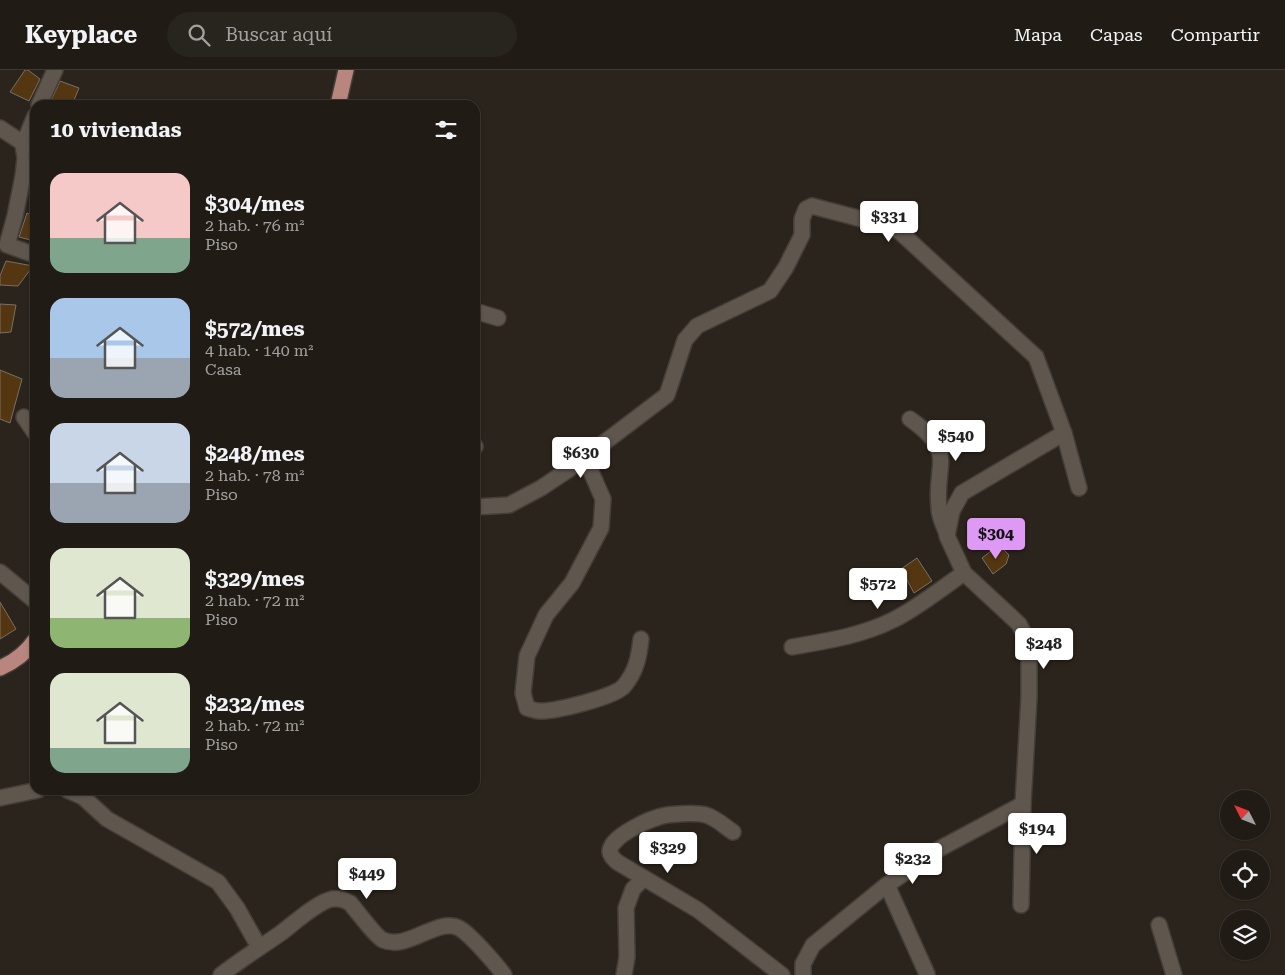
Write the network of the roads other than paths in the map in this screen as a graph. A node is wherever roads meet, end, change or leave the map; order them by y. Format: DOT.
graph roads {
  1 [pos="55,70"];
  2 [pos="346,70"];
  3 [pos="42,100"];
  4 [pos="339,100"];
  5 [pos="0,128"];
  6 [pos="29,148"];
  7 [pos="30,253"];
  8 [pos="480,313"];
  9 [pos="498,318"];
  10 [pos="24,417"];
  11 [pos="910,419"];
  12 [pos="30,426"];
  13 [pos="1064,433"];
  14 [pos="585,458"];
  15 [pos="1079,488"];
  16 [pos="480,507"];
  17 [pos="947,536"];
  18 [pos="0,572"];
  19 [pos="964,573"];
  20 [pos="30,597"];
  21 [pos="640,639"];
  22 [pos="30,647"];
  23 [pos="792,647"];
  24 [pos="0,668"];
  25 [pos="30,792"];
  26 [pos="78,795"];
  27 [pos="0,798"];
  28 [pos="1023,804"];
  29 [pos="733,832"];
  30 [pos="644,878"];
  31 [pos="886,885"];
  32 [pos="1022,905"];
  33 [pos="1159,925"];
  34 [pos="259,947"];
  35 [pos="927,974"];
  36 [pos="221,975"];
  37 [pos="504,975"];
  38 [pos="624,975"];
  39 [pos="782,975"];
  40 [pos="803,975"];
  41 [pos="1174,975"];
  1 -- 3 [label="street"];
  2 -- 4 [label="main road"];
  5 -- 6 [label="street"];
  6 -- 7 [label="street"];
  8 -- 9 [label="street"];
  10 -- 12 [label="street"];
  11 -- 17 [label="street"];
  13 -- 14 [label="street"];
  13 -- 15 [label="street"];
  13 -- 17 [label="street"];
  14 -- 16 [label="street"];
  14 -- 21 [label="street"];
  17 -- 19 [label="street"];
  18 -- 20 [label="street"];
  19 -- 23 [label="street"];
  19 -- 28 [label="street"];
  22 -- 24 [label="main road"];
  25 -- 27 [label="street"];
  26 -- 34 [label="street"];
  28 -- 31 [label="street"];
  28 -- 32 [label="street"];
  29 -- 30 [label="street"];
  30 -- 38 [label="street"];
  30 -- 39 [label="street"];
  31 -- 35 [label="street"];
  31 -- 40 [label="street"];
  33 -- 41 [label="street"];
  34 -- 36 [label="street"];
  34 -- 37 [label="street"];
}
